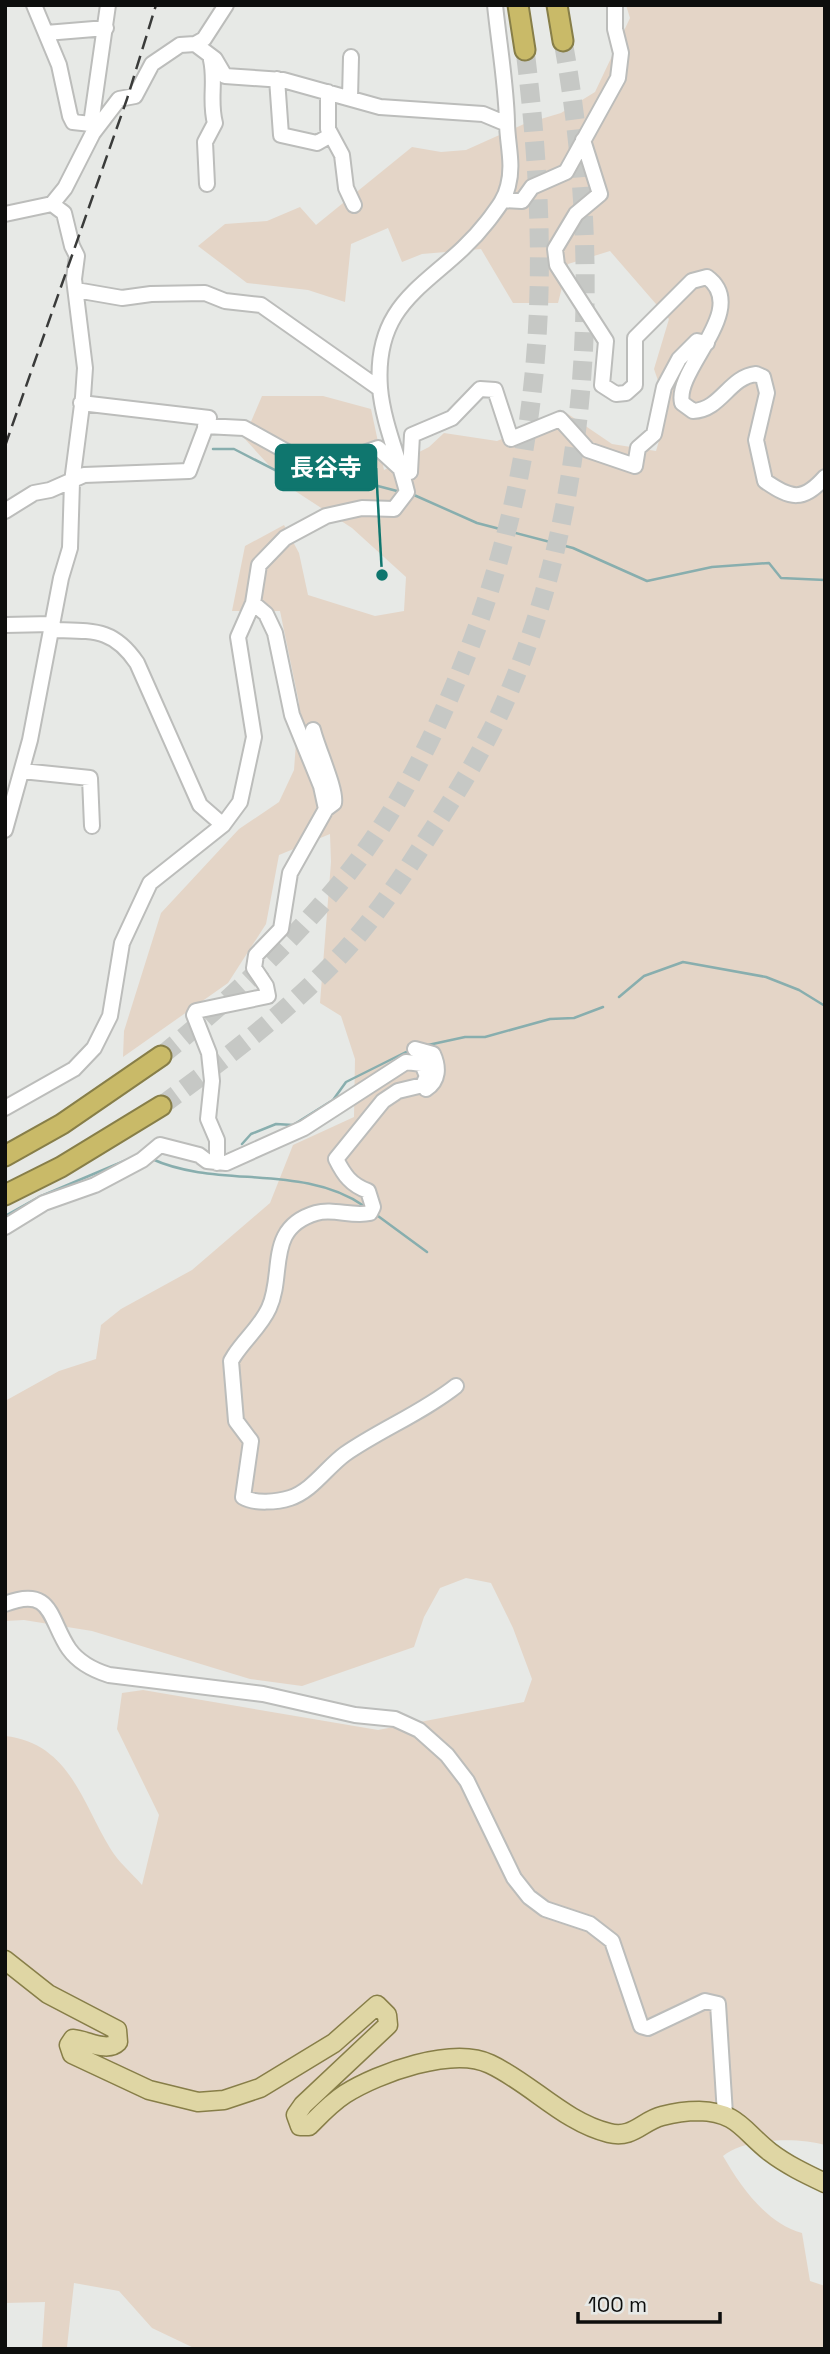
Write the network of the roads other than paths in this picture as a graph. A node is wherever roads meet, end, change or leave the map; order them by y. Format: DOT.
graph roads {
  1 [pos="34,5"];
  2 [pos="108,5"];
  3 [pos="226,5"];
  4 [pos="495,5"];
  5 [pos="518,5"];
  6 [pos="557,5"];
  7 [pos="615,5"];
  8 [pos="106,29"];
  9 [pos="46,33"];
  10 [pos="564,41"];
  11 [pos="195,44"];
  12 [pos="525,50"];
  13 [pos="212,57"];
  14 [pos="351,57"];
  15 [pos="277,79"];
  16 [pos="328,92"];
  17 [pos="350,99"];
  18 [pos="507,124"];
  19 [pos="92,128"];
  20 [pos="331,135"];
  21 [pos="583,140"];
  22 [pos="207,184"];
  23 [pos="503,200"];
  24 [pos="52,204"];
  25 [pos="354,205"];
  26 [pos="5,214"];
  27 [pos="76,290"];
  28 [pos="707,343"];
  29 [pos="380,389"];
  30 [pos="81,403"];
  31 [pos="205,426"];
  32 [pos="402,470"];
  33 [pos="825,477"];
  34 [pos="72,482"];
  35 [pos="5,512"];
  36 [pos="253,603"];
  37 [pos="52,624"];
  38 [pos="5,625"];
  39 [pos="313,730"];
  40 [pos="22,771"];
  41 [pos="326,809"];
  42 [pos="223,825"];
  43 [pos="92,826"];
  44 [pos="5,830"];
  45 [pos="415,1049"];
  46 [pos="161,1055"];
  47 [pos="419,1088"];
  48 [pos="161,1105"];
  49 [pos="5,1108"];
  50 [pos="5,1156"];
  51 [pos="217,1163"];
  52 [pos="5,1195"];
  53 [pos="5,1227"];
  54 [pos="456,1386"];
  55 [pos="5,1604"];
  56 [pos="5,1960"];
  57 [pos="725,2114"];
  58 [pos="825,2183"];
  1 -- 9 [label="street"];
  2 -- 8 [label="street"];
  3 -- 11 [label="street"];
  4 -- 18 [label="street"];
  5 -- 12 [label="highway"];
  6 -- 10 [label="highway"];
  7 -- 21 [label="street"];
  8 -- 9 [label="street"];
  8 -- 19 [label="street"];
  9 -- 19 [label="street"];
  11 -- 13 [label="street"];
  11 -- 19 [label="street"];
  13 -- 15 [label="street"];
  13 -- 22 [label="street"];
  14 -- 17 [label="street"];
  15 -- 16 [label="street"];
  15 -- 20 [label="street"];
  16 -- 17 [label="street"];
  16 -- 20 [label="street"];
  17 -- 18 [label="street"];
  18 -- 23 [label="street"];
  19 -- 24 [label="street"];
  20 -- 25 [label="street"];
  21 -- 23 [label="street"];
  21 -- 28 [label="street"];
  23 -- 29 [label="street"];
  24 -- 26 [label="street"];
  24 -- 27 [label="street"];
  27 -- 29 [label="street"];
  27 -- 30 [label="street"];
  28 -- 32 [label="street"];
  28 -- 33 [label="street"];
  29 -- 32 [label="street"];
  30 -- 31 [label="street"];
  30 -- 34 [label="street"];
  31 -- 32 [label="street"];
  31 -- 34 [label="street"];
  32 -- 36 [label="street"];
  34 -- 35 [label="street"];
  34 -- 37 [label="street"];
  36 -- 41 [label="street"];
  36 -- 42 [label="street"];
  37 -- 38 [label="street"];
  37 -- 40 [label="street"];
  37 -- 42 [label="street"];
  39 -- 41 [label="street"];
  40 -- 43 [label="street"];
  40 -- 44 [label="street"];
  41 -- 51 [label="street"];
  42 -- 49 [label="street"];
  45 -- 47 [label="street"];
  46 -- 50 [label="highway"];
  47 -- 51 [label="street"];
  47 -- 54 [label="street"];
  48 -- 52 [label="highway"];
  51 -- 53 [label="street"];
  55 -- 57 [label="street"];
  56 -- 57 [label="main road"];
  57 -- 58 [label="main road"];
}
